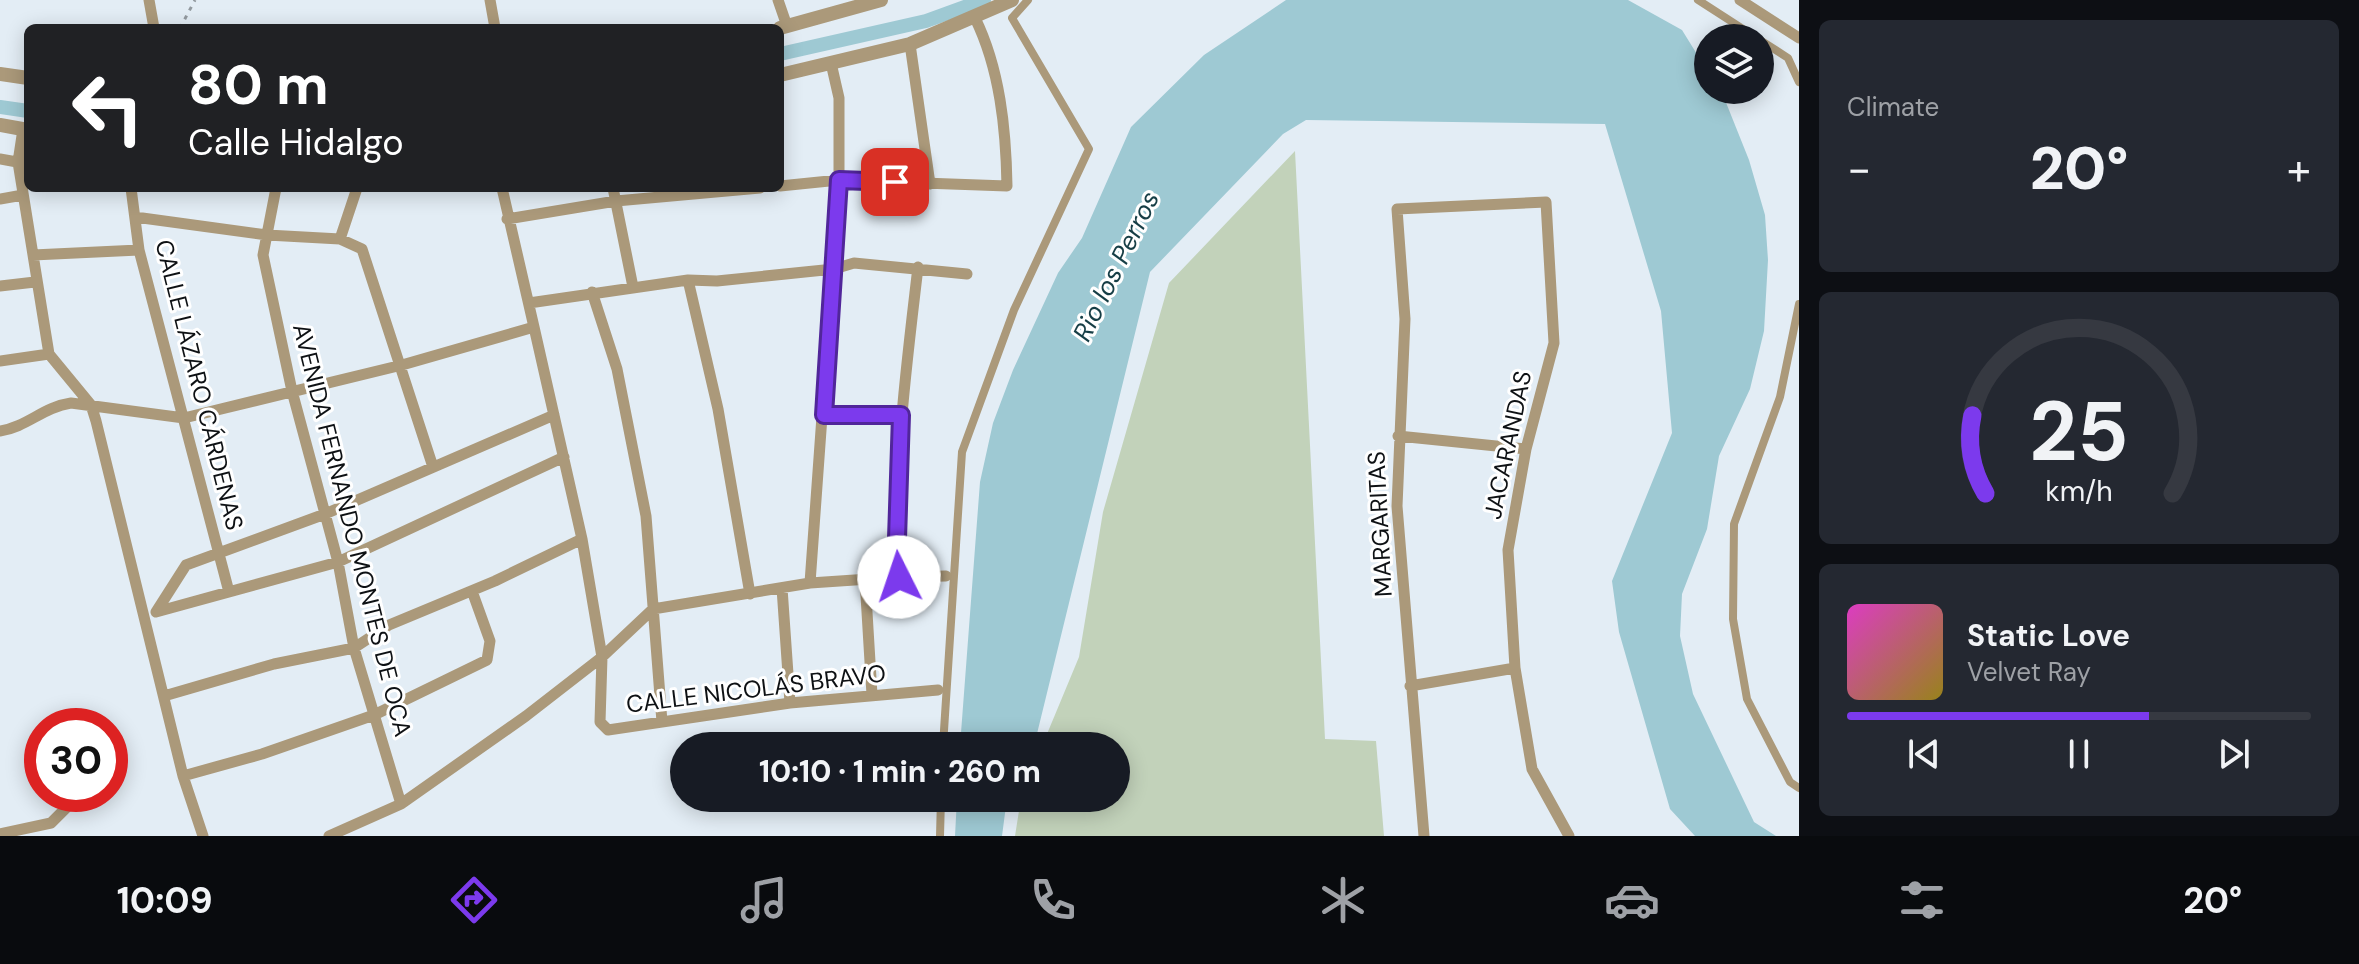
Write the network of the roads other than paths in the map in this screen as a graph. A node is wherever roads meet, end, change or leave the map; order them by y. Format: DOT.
graph roads {
  1 [pos="149,0"];
  2 [pos="490,0"];
  3 [pos="778,0"];
  4 [pos="881,0"];
  5 [pos="1012,0"];
  6 [pos="1028,0"];
  7 [pos="1698,0"];
  8 [pos="1740,0"];
  9 [pos="975,18"];
  10 [pos="153,24"];
  11 [pos="494,24"];
  12 [pos="782,24"];
  13 [pos="1735,24"];
  14 [pos="784,27"];
  15 [pos="1799,38"];
  16 [pos="910,44"];
  17 [pos="1774,49"];
  18 [pos="831,63"];
  19 [pos="0,74"];
  20 [pos="784,74"];
  21 [pos="24,77"];
  22 [pos="1799,82"];
  23 [pos="0,125"];
  24 [pos="24,129"];
  25 [pos="0,159"];
  26 [pos="23,163"];
  27 [pos="839,180"];
  28 [pos="930,184"];
  29 [pos="784,186"];
  30 [pos="132,192"];
  31 [pos="275,192"];
  32 [pos="356,192"];
  33 [pos="503,192"];
  34 [pos="614,192"];
  35 [pos="684,192"];
  36 [pos="23,195"];
  37 [pos="0,199"];
  38 [pos="616,201"];
  39 [pos="1397,209"];
  40 [pos="135,217"];
  41 [pos="507,219"];
  42 [pos="267,235"];
  43 [pos="340,239"];
  44 [pos="139,250"];
  45 [pos="33,255"];
  46 [pos="918,267"];
  47 [pos="834,269"];
  48 [pos="967,274"];
  49 [pos="688,280"];
  50 [pos="35,282"];
  51 [pos="0,286"];
  52 [pos="633,287"];
  53 [pos="592,292"];
  54 [pos="529,303"];
  55 [pos="1799,304"];
  56 [pos="534,327"];
  57 [pos="49,354"];
  58 [pos="0,361"];
  59 [pos="402,365"];
  60 [pos="292,391"];
  61 [pos="91,405"];
  62 [pos="554,415"];
  63 [pos="824,415"];
  64 [pos="901,415"];
  65 [pos="184,418"];
  66 [pos="0,431"];
  67 [pos="1398,436"];
  68 [pos="1526,449"];
  69 [pos="564,457"];
  70 [pos="433,467"];
  71 [pos="325,514"];
  72 [pos="582,539"];
  73 [pos="218,551"];
  74 [pos="338,562"];
  75 [pos="946,576"];
  76 [pos="899,577"];
  77 [pos="865,579"];
  78 [pos="810,583"];
  79 [pos="782,588"];
  80 [pos="472,591"];
  81 [pos="229,592"];
  82 [pos="750,594"];
  83 [pos="653,609"];
  84 [pos="156,612"];
  85 [pos="144,616"];
  86 [pos="354,648"];
  87 [pos="602,657"];
  88 [pos="1515,668"];
  89 [pos="1410,686"];
  90 [pos="938,690"];
  91 [pos="872,695"];
  92 [pos="164,696"];
  93 [pos="790,703"];
  94 [pos="374,715"];
  95 [pos="662,722"];
  96 [pos="944,732"];
  97 [pos="183,776"];
  98 [pos="1799,788"];
  99 [pos="401,804"];
  100 [pos="62,812"];
  101 [pos="941,812"];
  102 [pos="0,834"];
  103 [pos="203,836"];
  104 [pos="329,836"];
  105 [pos="940,836"];
  106 [pos="1424,836"];
  107 [pos="1569,836"];
  1 -- 10 [label="street"];
  2 -- 11 [label="street"];
  3 -- 12 [label="street"];
  4 -- 14 [label="street"];
  5 -- 9 [label="street"];
  6 -- 96 [label="street"];
  7 -- 13 [label="street"];
  8 -- 15 [label="street"];
  9 -- 16 [label="street"];
  9 -- 28 [label="street"];
  16 -- 18 [label="street"];
  16 -- 28 [label="street"];
  17 -- 22 [label="street"];
  18 -- 20 [label="street"];
  18 -- 27 [label="street"];
  19 -- 21 [label="street"];
  23 -- 24 [label="street"];
  25 -- 26 [label="street"];
  26 -- 36 [label="street"];
  27 -- 28 [label="street"];
  27 -- 29 [label="street"];
  27 -- 47 [label="street"];
  30 -- 40 [label="street, CALLE LÁZARO CÁRDENAS"];
  31 -- 42 [label="street, AVENIDA FERNANDO MONTES DE OCA"];
  32 -- 43 [label="street"];
  33 -- 41 [label="street"];
  34 -- 38 [label="street"];
  35 -- 38 [label="street"];
  36 -- 37 [label="street"];
  36 -- 45 [label="street"];
  38 -- 41 [label="street"];
  38 -- 52 [label="street"];
  39 -- 67 [label="street, MARGARITAS"];
  39 -- 68 [label="street, JACARANDAS"];
  40 -- 42 [label="street"];
  40 -- 44 [label="street, CALLE LÁZARO CÁRDENAS"];
  41 -- 54 [label="street"];
  42 -- 43 [label="street"];
  42 -- 60 [label="street, AVENIDA FERNANDO MONTES DE OCA"];
  43 -- 59 [label="street"];
  44 -- 45 [label="street"];
  44 -- 65 [label="street, CALLE LÁZARO CÁRDENAS"];
  45 -- 50 [label="street"];
  46 -- 47 [label="street"];
  46 -- 48 [label="street"];
  46 -- 64 [label="street"];
  47 -- 49 [label="street"];
  47 -- 63 [label="street"];
  49 -- 52 [label="street"];
  49 -- 82 [label="street"];
  50 -- 51 [label="street"];
  50 -- 57 [label="street"];
  52 -- 53 [label="street"];
  53 -- 54 [label="street"];
  53 -- 83 [label="street"];
  54 -- 56 [label="street"];
  55 -- 98 [label="street"];
  56 -- 59 [label="street"];
  56 -- 62 [label="street"];
  57 -- 58 [label="street"];
  57 -- 61 [label="street"];
  59 -- 60 [label="street"];
  59 -- 70 [label="street"];
  60 -- 65 [label="street"];
  60 -- 71 [label="street, AVENIDA FERNANDO MONTES DE OCA"];
  61 -- 65 [label="street"];
  61 -- 66 [label="street"];
  61 -- 85 [label="street"];
  62 -- 69 [label="street"];
  62 -- 70 [label="street"];
  63 -- 64 [label="street"];
  63 -- 78 [label="street"];
  64 -- 76 [label="street"];
  65 -- 73 [label="street, CALLE LÁZARO CÁRDENAS"];
  67 -- 68 [label="street"];
  67 -- 89 [label="street, MARGARITAS"];
  68 -- 88 [label="street, JACARANDAS"];
  69 -- 72 [label="street"];
  69 -- 74 [label="street"];
  70 -- 71 [label="street"];
  71 -- 73 [label="street"];
  71 -- 74 [label="street, AVENIDA FERNANDO MONTES DE OCA"];
  72 -- 80 [label="street"];
  72 -- 87 [label="street"];
  73 -- 81 [label="street, CALLE LÁZARO CÁRDENAS"];
  73 -- 84 [label="street"];
  74 -- 81 [label="street"];
  74 -- 86 [label="street, AVENIDA FERNANDO MONTES DE OCA"];
  75 -- 76 [label="street"];
  76 -- 77 [label="street"];
  77 -- 78 [label="street"];
  77 -- 91 [label="street"];
  78 -- 79 [label="street"];
  79 -- 82 [label="street"];
  79 -- 93 [label="street"];
  80 -- 86 [label="street"];
  80 -- 94 [label="street"];
  81 -- 84 [label="street"];
  82 -- 83 [label="street"];
  83 -- 87 [label="street"];
  83 -- 95 [label="street"];
  84 -- 85 [label="street"];
  85 -- 92 [label="street"];
  86 -- 92 [label="street"];
  86 -- 94 [label="street, AVENIDA FERNANDO MONTES DE OCA"];
  87 -- 95 [label="street, CALLE NICOLÁS BRAVO"];
  87 -- 99 [label="street"];
  88 -- 89 [label="street"];
  88 -- 107 [label="street, JACARANDAS"];
  89 -- 106 [label="street, MARGARITAS"];
  90 -- 91 [label="street, CALLE NICOLÁS BRAVO"];
  91 -- 93 [label="street, CALLE NICOLÁS BRAVO"];
  92 -- 97 [label="street"];
  93 -- 95 [label="street, CALLE NICOLÁS BRAVO"];
  94 -- 97 [label="street"];
  94 -- 99 [label="street, AVENIDA FERNANDO MONTES DE OCA"];
  97 -- 103 [label="street"];
  99 -- 104 [label="street"];
  100 -- 102 [label="street"];
  101 -- 105 [label="street"];
}
